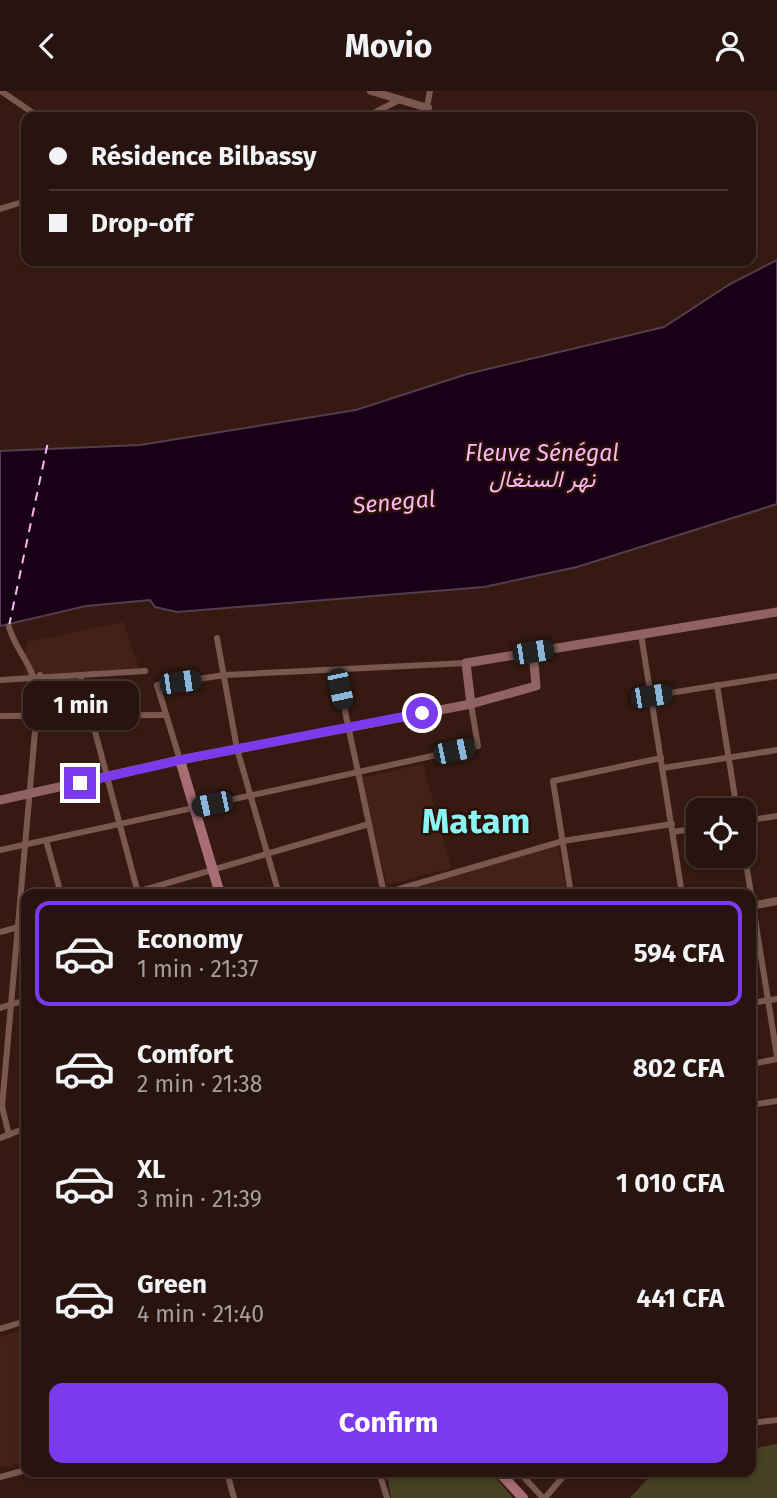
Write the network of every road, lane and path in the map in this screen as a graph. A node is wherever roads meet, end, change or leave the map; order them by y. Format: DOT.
graph roads {
  1 [pos="1,91"];
  2 [pos="371,91"];
  3 [pos="430,91"];
  4 [pos="401,99"];
  5 [pos="428,108"];
  6 [pos="32,112"];
  7 [pos="376,112"];
  8 [pos="427,112"];
  9 [pos="21,203"];
  10 [pos="0,209"];
  11 [pos="777,612"];
  12 [pos="9,627"];
  13 [pos="641,634"];
  14 [pos="217,638"];
  15 [pos="533,652"];
  16 [pos="466,663"];
  17 [pos="336,669"];
  18 [pos="145,671"];
  19 [pos="80,675"];
  20 [pos="225,675"];
  21 [pos="36,676"];
  22 [pos="777,676"];
  23 [pos="0,680"];
  24 [pos="717,685"];
  25 [pos="651,696"];
  26 [pos="471,704"];
  27 [pos="166,715"];
  28 [pos="0,716"];
  29 [pos="37,716"];
  30 [pos="90,717"];
  31 [pos="349,728"];
  32 [pos="237,749"];
  33 [pos="777,750"];
  34 [pos="661,758"];
  35 [pos="729,758"];
  36 [pos="180,760"];
  37 [pos="663,768"];
  38 [pos="358,772"];
  39 [pos="106,778"];
  40 [pos="30,794"];
  41 [pos="250,795"];
  42 [pos="735,798"];
  43 [pos="0,800"];
  44 [pos="193,808"];
  45 [pos="777,816"];
  46 [pos="756,819"];
  47 [pos="118,824"];
  48 [pos="369,824"];
  49 [pos="672,828"];
  50 [pos="686,828"];
  51 [pos="46,840"];
  52 [pos="563,841"];
  53 [pos="25,844"];
  54 [pos="0,850"];
  55 [pos="267,854"];
  56 [pos="747,868"];
  57 [pos="212,870"];
  58 [pos="23,889"];
  59 [pos="60,889"];
  60 [pos="134,889"];
  61 [pos="148,889"];
  62 [pos="218,889"];
  63 [pos="278,889"];
  64 [pos="386,889"];
  65 [pos="401,889"];
  66 [pos="570,889"];
  67 [pos="681,889"];
  68 [pos="750,889"];
  69 [pos="777,901"];
  70 [pos="756,905"];
  71 [pos="21,926"];
  72 [pos="756,930"];
  73 [pos="0,932"];
  74 [pos="21,933"];
  75 [pos="777,999"];
  76 [pos="768,1001"];
  77 [pos="21,1002"];
  78 [pos="756,1002"];
  79 [pos="11,1005"];
  80 [pos="0,1008"];
  81 [pos="777,1058"];
  82 [pos="756,1062"];
  83 [pos="777,1101"];
  84 [pos="756,1104"];
  85 [pos="21,1130"];
  86 [pos="9,1135"];
  87 [pos="0,1138"];
  88 [pos="21,1322"];
  89 [pos="0,1328"];
  90 [pos="777,1420"];
  91 [pos="756,1422"];
  92 [pos="21,1471"];
  93 [pos="0,1477"];
  94 [pos="228,1477"];
  95 [pos="381,1477"];
  96 [pos="504,1477"];
  97 [pos="524,1477"];
  98 [pos="563,1477"];
  99 [pos="234,1498"];
  100 [pos="387,1498"];
  101 [pos="523,1498"];
  102 [pos="544,1498"];
  1 -- 6 [label="street"];
  2 -- 4 [label="street"];
  3 -- 5 [label="street"];
  4 -- 5 [label="street"];
  4 -- 7 [label="street"];
  5 -- 8 [label="street"];
  9 -- 10 [label="street"];
  11 -- 13 [label="main road"];
  12 -- 21 [label="street"];
  13 -- 15 [label="main road"];
  13 -- 25 [label="street"];
  14 -- 20 [label="street"];
  15 -- 16 [label="main road"];
  15 -- 26 [label="main road"];
  16 -- 17 [label="street"];
  16 -- 26 [label="main road"];
  17 -- 20 [label="street"];
  17 -- 31 [label="street"];
  18 -- 19 [label="street"];
  19 -- 21 [label="street"];
  19 -- 30 [label="street"];
  20 -- 27 [label="street"];
  20 -- 32 [label="street"];
  21 -- 23 [label="street"];
  21 -- 29 [label="street"];
  22 -- 24 [label="street"];
  24 -- 25 [label="street"];
  24 -- 35 [label="street"];
  25 -- 34 [label="street"];
  26 -- 31 [label="main road"];
  26 -- 38 [label="street"];
  27 -- 30 [label="street"];
  27 -- 36 [label="street"];
  28 -- 29 [label="street"];
  29 -- 30 [label="street"];
  29 -- 40 [label="street"];
  30 -- 39 [label="street"];
  31 -- 32 [label="main road"];
  31 -- 38 [label="street"];
  32 -- 36 [label="main road"];
  32 -- 41 [label="street"];
  33 -- 35 [label="street"];
  34 -- 37 [label="street"];
  34 -- 52 [label="street"];
  35 -- 37 [label="street"];
  35 -- 42 [label="street"];
  36 -- 39 [label="main road"];
  36 -- 44 [label="main road"];
  37 -- 49 [label="street"];
  38 -- 41 [label="street"];
  38 -- 48 [label="street"];
  39 -- 40 [label="main road"];
  39 -- 47 [label="street"];
  40 -- 43 [label="main road"];
  40 -- 53 [label="street"];
  41 -- 44 [label="street"];
  41 -- 55 [label="street"];
  44 -- 47 [label="street"];
  44 -- 57 [label="main road"];
  45 -- 46 [label="street"];
  47 -- 51 [label="street"];
  47 -- 60 [label="street"];
  48 -- 55 [label="street"];
  48 -- 64 [label="street"];
  49 -- 50 [label="street"];
  49 -- 52 [label="street"];
  49 -- 67 [label="street"];
  51 -- 53 [label="street"];
  51 -- 59 [label="street"];
  52 -- 65 [label="street"];
  52 -- 66 [label="street"];
  53 -- 54 [label="street"];
  53 -- 58 [label="street"];
  55 -- 57 [label="street"];
  55 -- 63 [label="street"];
  56 -- 68 [label="street"];
  57 -- 61 [label="street"];
  57 -- 62 [label="main road"];
  69 -- 70 [label="street"];
  71 -- 73 [label="street"];
  72 -- 76 [label="street"];
  74 -- 79 [label="street"];
  75 -- 76 [label="street"];
  76 -- 78 [label="street"];
  76 -- 81 [label="street"];
  77 -- 79 [label="street"];
  79 -- 80 [label="street"];
  79 -- 86 [label="street"];
  81 -- 82 [label="street"];
  83 -- 84 [label="street"];
  85 -- 86 [label="street"];
  86 -- 87 [label="street"];
  88 -- 89 [label="street"];
  90 -- 91 [label="street"];
  92 -- 93 [label="street"];
  94 -- 99 [label="street"];
  95 -- 100 [label="street"];
  96 -- 101 [label="main road"];
  97 -- 102 [label="street"];
  98 -- 102 [label="street"];
}
